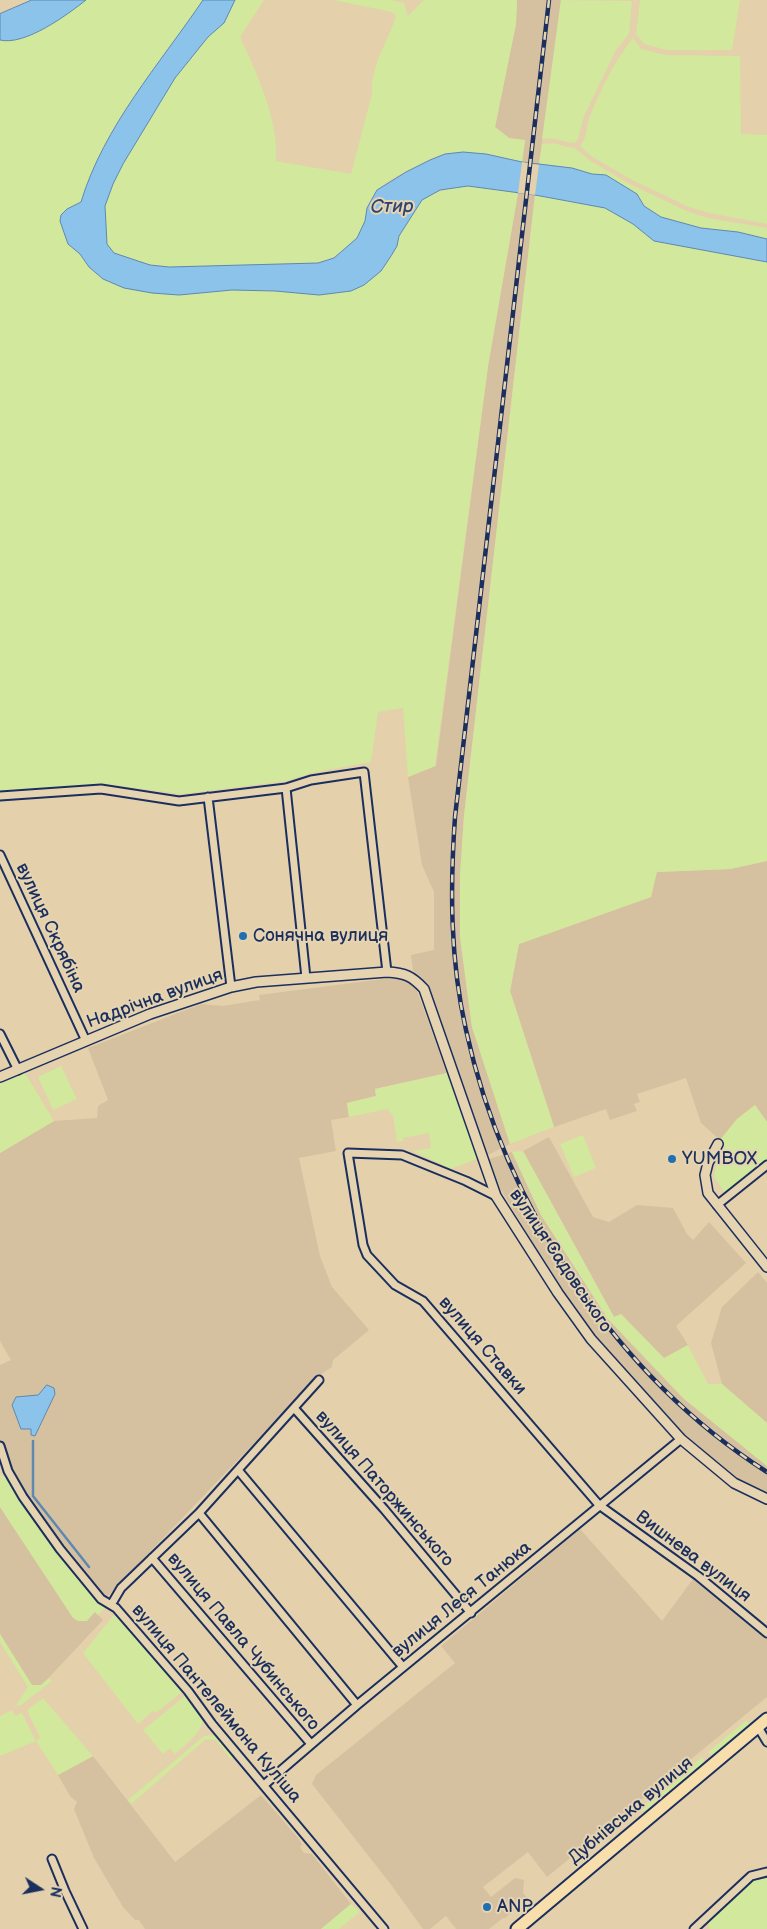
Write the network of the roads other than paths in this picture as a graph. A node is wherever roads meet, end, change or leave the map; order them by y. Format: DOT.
graph roads {
  1 [pos="286,788"];
  2 [pos="0,796"];
  3 [pos="208,797"];
  4 [pos="0,855"];
  5 [pos="387,972"];
  6 [pos="306,978"];
  7 [pos="416,979"];
  8 [pos="232,987"];
  9 [pos="0,1034"];
  10 [pos="86,1041"];
  11 [pos="18,1070"];
  12 [pos="0,1077"];
  13 [pos="718,1144"];
  14 [pos="767,1165"];
  15 [pos="496,1196"];
  16 [pos="717,1205"];
  17 [pos="767,1267"];
  18 [pos="319,1380"];
  19 [pos="294,1408"];
  20 [pos="681,1439"];
  21 [pos="0,1446"];
  22 [pos="238,1470"];
  23 [pos="767,1499"];
  24 [pos="599,1505"];
  25 [pos="198,1512"];
  26 [pos="152,1558"];
  27 [pos="110,1605"];
  28 [pos="471,1613"];
  29 [pos="767,1633"];
  30 [pos="403,1667"];
  31 [pos="357,1705"];
  32 [pos="762,1723"];
  33 [pos="767,1742"];
  34 [pos="311,1744"];
  35 [pos="264,1785"];
  36 [pos="52,1859"];
  37 [pos="767,1872"];
  38 [pos="704,1925"];
  39 [pos="83,1929"];
  40 [pos="384,1929"];
  41 [pos="517,1929"];
  42 [pos="694,1929"];
  1 -- 3 [label="street"];
  1 -- 5 [label="street"];
  1 -- 6 [label="street"];
  2 -- 3 [label="street"];
  3 -- 8 [label="street"];
  4 -- 10 [label="street, вулиця Скрябіна"];
  5 -- 6 [label="street, Надрічна вулиця"];
  5 -- 7 [label="street, Надрічна вулиця"];
  6 -- 8 [label="street, Надрічна вулиця"];
  7 -- 15 [label="street, вулиця Садовського"];
  8 -- 10 [label="street, Надрічна вулиця"];
  9 -- 11 [label="street"];
  10 -- 11 [label="street, Надрічна вулиця"];
  11 -- 12 [label="street, Надрічна вулиця"];
  13 -- 16 [label="street"];
  14 -- 16 [label="street"];
  15 -- 20 [label="street, вулиця Садовського"];
  15 -- 24 [label="street, вулиця Ставки"];
  16 -- 17 [label="street"];
  18 -- 19 [label="street"];
  19 -- 22 [label="street"];
  19 -- 28 [label="street, вулиця Паторжинського"];
  20 -- 23 [label="street, вулиця Садовського"];
  20 -- 24 [label="street, вулиця Леся Танюка"];
  21 -- 27 [label="street, вулиця Пантелеймона Куліша"];
  22 -- 25 [label="street"];
  22 -- 30 [label="street"];
  24 -- 28 [label="street, вулиця Леся Танюка"];
  24 -- 29 [label="street, Вишнева вулиця"];
  25 -- 26 [label="street"];
  25 -- 31 [label="street"];
  26 -- 27 [label="street"];
  26 -- 34 [label="street, вулиця Павла Чубинського"];
  27 -- 35 [label="street, вулиця Пантелеймона Куліша"];
  28 -- 30 [label="street, вулиця Леся Танюка"];
  30 -- 31 [label="street, вулиця Леся Танюка"];
  31 -- 34 [label="street, вулиця Леся Танюка"];
  32 -- 33 [label="street"];
  32 -- 41 [label="main road, Дубнівська вулиця"];
  34 -- 35 [label="street, вулиця Леся Танюка"];
  35 -- 40 [label="street, вулиця Пантелеймона Куліша"];
  36 -- 39 [label="street"];
  37 -- 38 [label="street"];
  38 -- 42 [label="street"];
}
